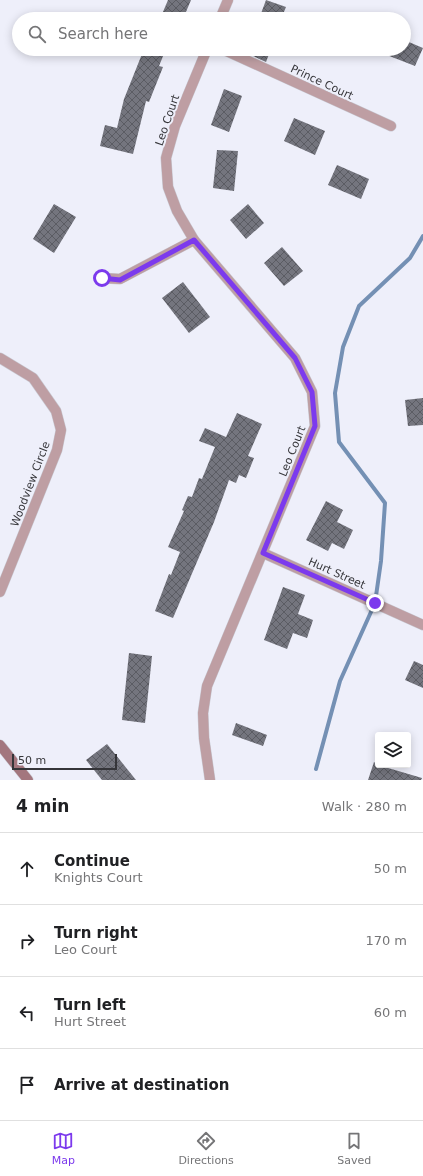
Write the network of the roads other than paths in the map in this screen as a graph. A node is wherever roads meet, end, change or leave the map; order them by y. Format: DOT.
graph roads {
  1 [pos="228,0"];
  2 [pos="223,12"];
  3 [pos="204,56"];
  4 [pos="237,56"];
  5 [pos="391,126"];
  6 [pos="194,240"];
  7 [pos="102,278"];
  8 [pos="0,358"];
  9 [pos="263,553"];
  10 [pos="0,592"];
  11 [pos="423,625"];
  12 [pos="0,746"];
  13 [pos="28,780"];
  14 [pos="210,780"];
  1 -- 2 [label="street"];
  3 -- 6 [label="street, Leo Court"];
  4 -- 5 [label="street, Prince Court"];
  6 -- 7 [label="street"];
  6 -- 9 [label="street, Leo Court"];
  8 -- 10 [label="street, Woodview Circle"];
  9 -- 11 [label="street, Hurt Street"];
  9 -- 14 [label="street, Leo Court"];
  12 -- 13 [label="main road"];
}
